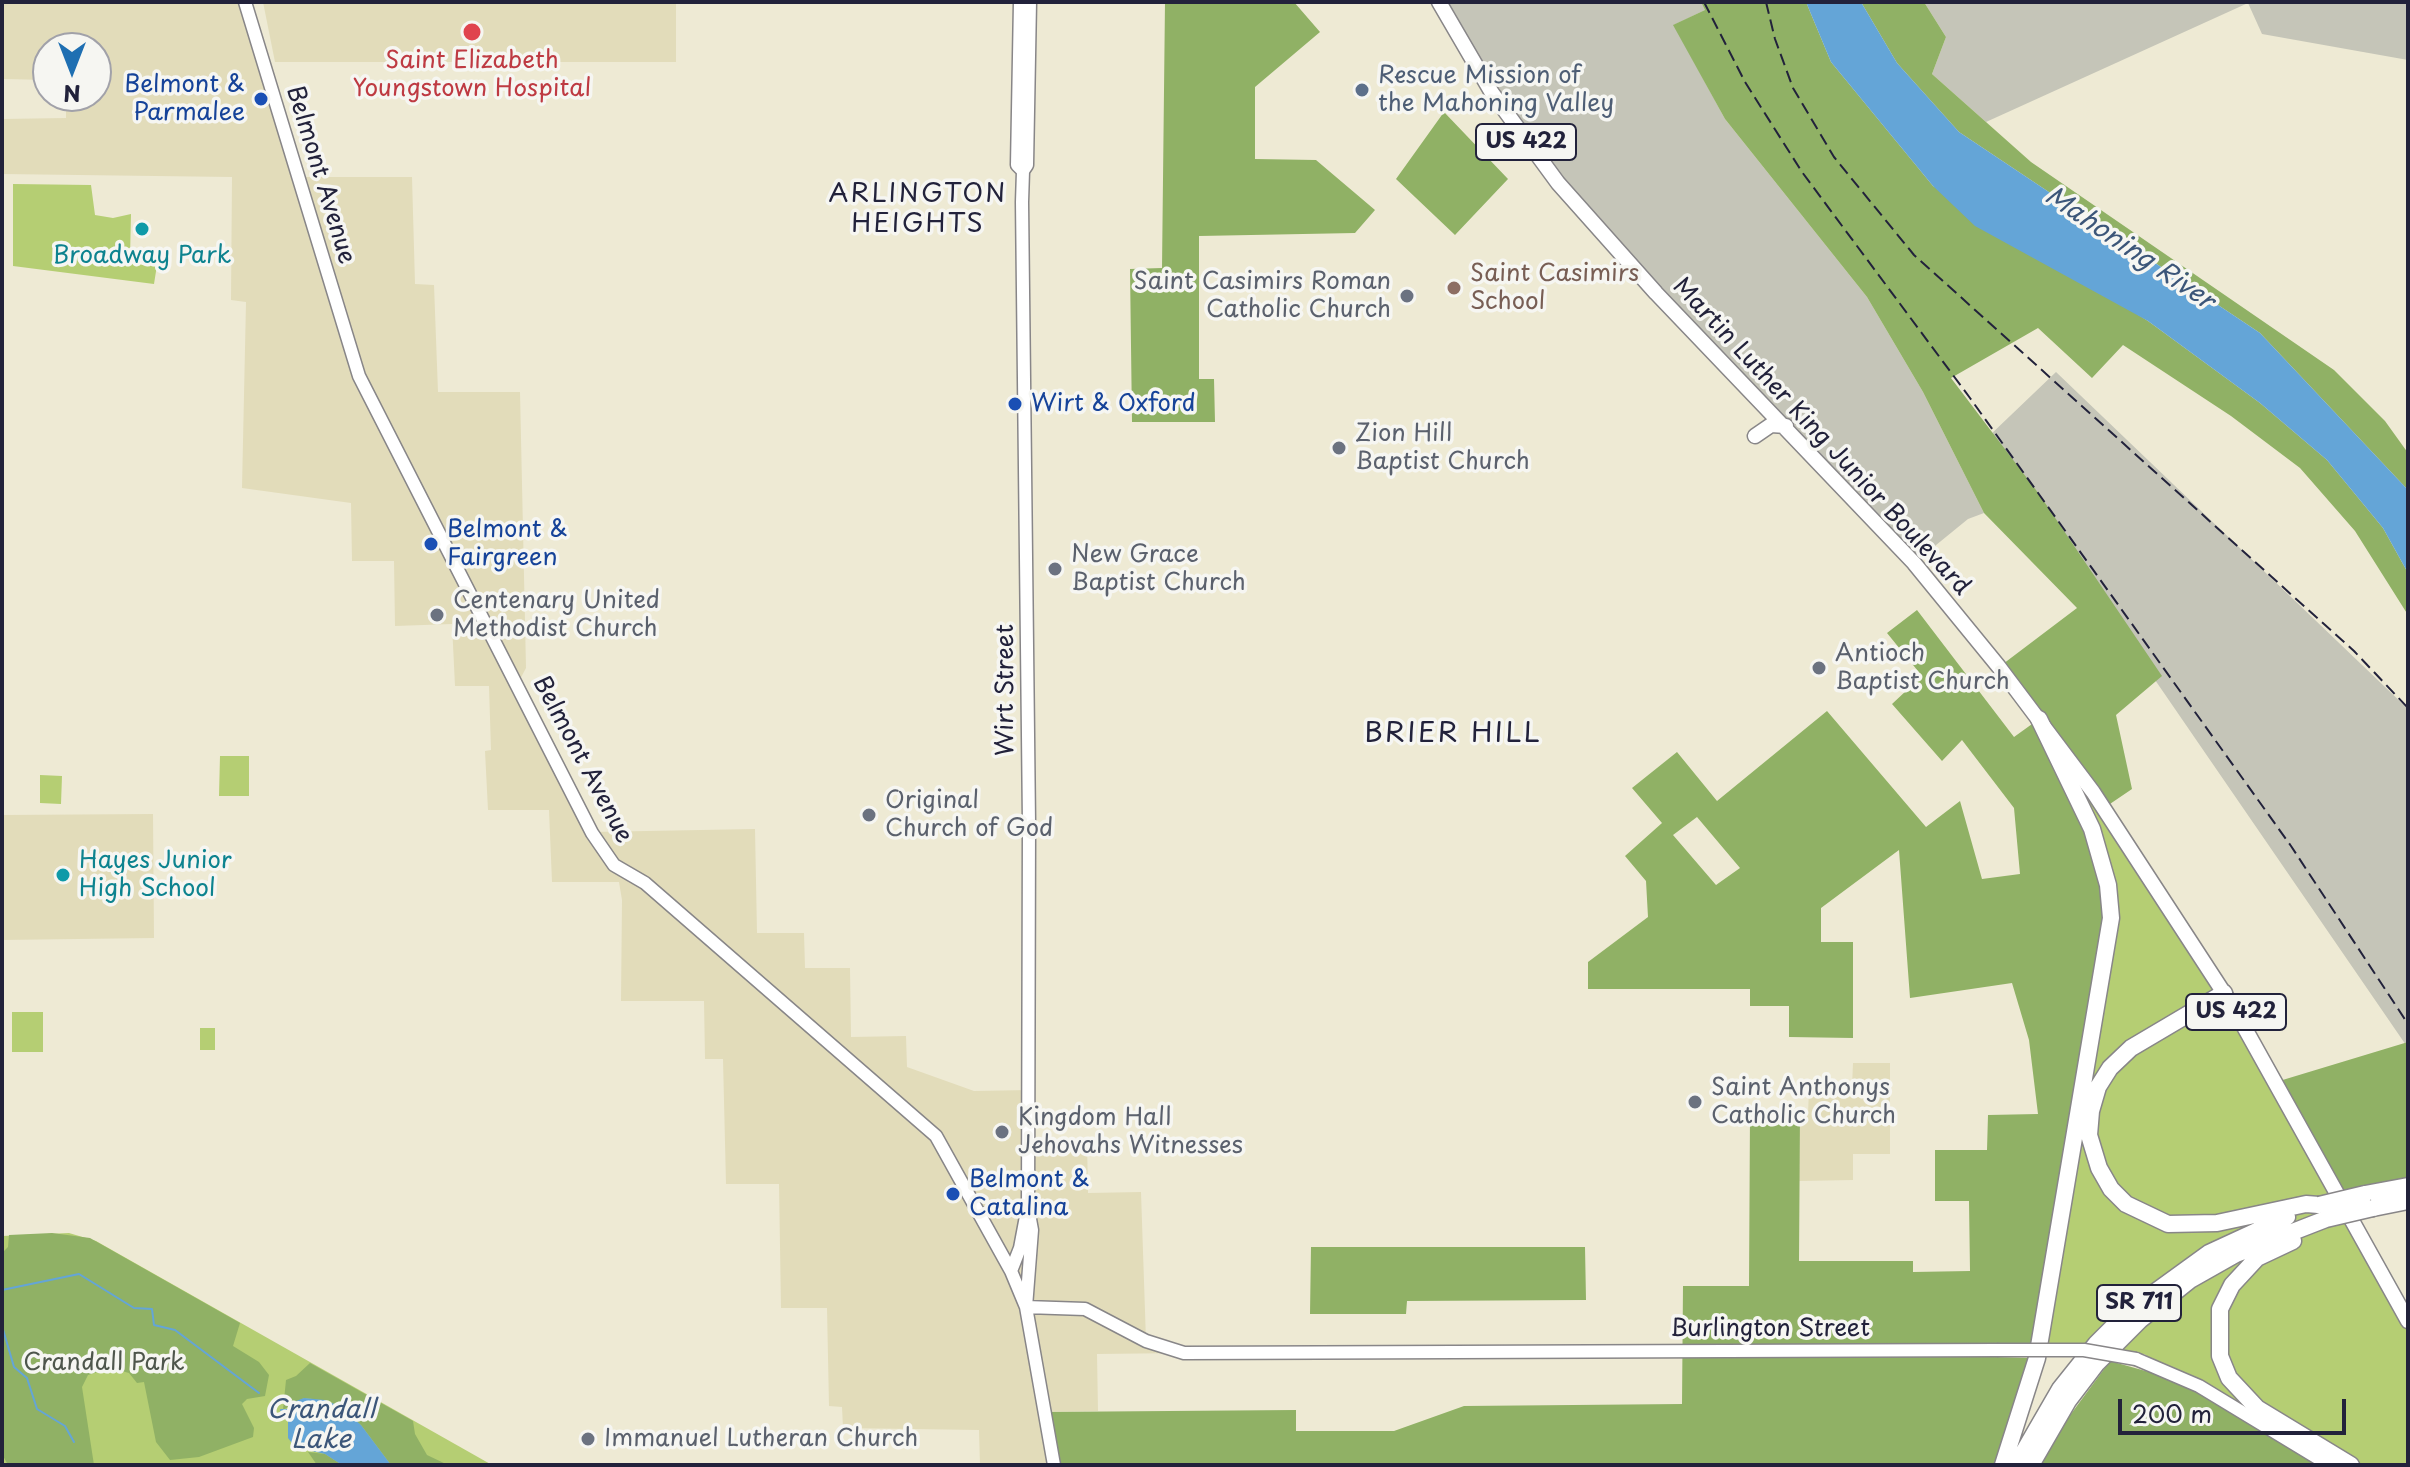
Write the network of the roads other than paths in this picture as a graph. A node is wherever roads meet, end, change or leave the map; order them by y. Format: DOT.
graph roads {
  1 [pos="245,2"];
  2 [pos="1020,2"];
  3 [pos="1030,2"];
  4 [pos="1439,2"];
  5 [pos="1023,171"];
  6 [pos="1786,426"];
  7 [pos="1755,436"];
  8 [pos="2039,719"];
  9 [pos="2224,993"];
  10 [pos="2408,1186"];
  11 [pos="2369,1201"];
  12 [pos="2408,1201"];
  13 [pos="1028,1208"];
  14 [pos="2325,1217"];
  15 [pos="1011,1271"];
  16 [pos="1026,1307"];
  17 [pos="2408,1321"];
  18 [pos="1054,1465"];
  19 [pos="2003,1465"];
  20 [pos="2016,1465"];
  21 [pos="2031,1465"];
  22 [pos="2329,1465"];
  23 [pos="2351,1465"];
  1 -- 15 [label="main road, Belmont Avenue"];
  2 -- 5 [label="main road, Wirt Street"];
  3 -- 5 [label="main road, Wirt Street"];
  4 -- 6 [label="main road, Martin Luther King Junior Boulevard / US 422"];
  5 -- 13 [label="main road, Wirt Street"];
  6 -- 7 [label="main road"];
  6 -- 8 [label="main road, Martin Luther King Junior Boulevard / US 422"];
  8 -- 9 [label="main road, Martin Luther King Junior Boulevard / US 422"];
  8 -- 19 [label="highway"];
  9 -- 14 [label="highway"];
  9 -- 17 [label="main road, Martin Luther King Junior Boulevard / US 422"];
  10 -- 11 [label="highway, SR 711"];
  11 -- 12 [label="highway, SR 711"];
  11 -- 14 [label="highway, SR 711, bridge"];
  11 -- 14 [label="highway, bridge"];
  13 -- 15 [label="main road, Wirt Street"];
  13 -- 16 [label="main road, Wirt Street"];
  14 -- 20 [label="highway, SR 711"];
  14 -- 21 [label="highway, SR 711"];
  14 -- 23 [label="highway"];
  15 -- 16 [label="main road, Belmont Avenue"];
  16 -- 18 [label="main road, Belmont Avenue"];
  16 -- 22 [label="main road, Burlington Street, bridge"];
}
